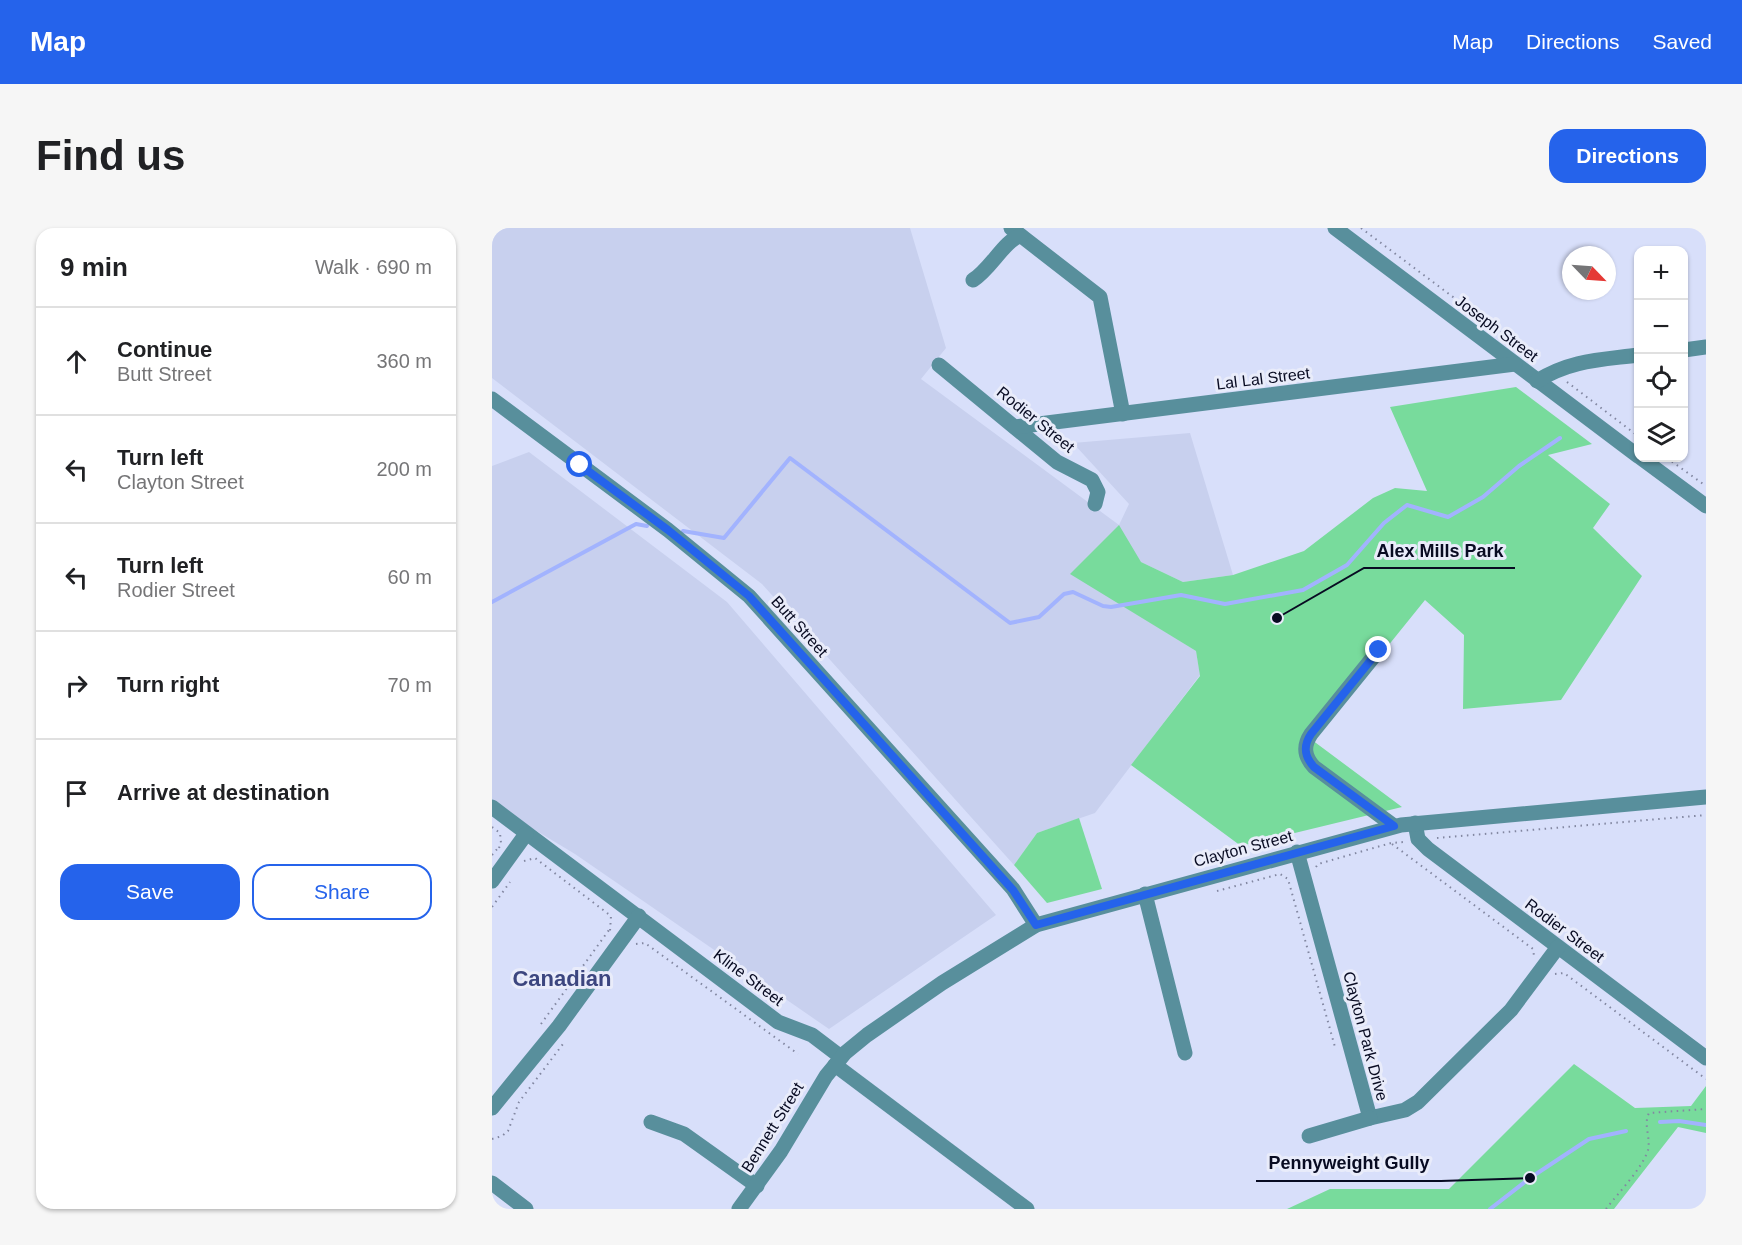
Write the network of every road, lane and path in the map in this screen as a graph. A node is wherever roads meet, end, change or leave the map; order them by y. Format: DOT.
graph roads {
  1 [pos="1335,228"];
  2 [pos="1361,228"];
  3 [pos="1016,232"];
  4 [pos="973,280"];
  5 [pos="1706,347"];
  6 [pos="1688,349"];
  7 [pos="1634,356"];
  8 [pos="1538,360"];
  9 [pos="1515,364"];
  10 [pos="939,365"];
  11 [pos="1563,379"];
  12 [pos="1537,381"];
  13 [pos="492,399"];
  14 [pos="1123,414"];
  15 [pos="1015,427"];
  16 [pos="1634,433"];
  17 [pos="1634,453"];
  18 [pos="1647,462"];
  19 [pos="1673,462"];
  20 [pos="1706,486"];
  21 [pos="1095,504"];
  22 [pos="1706,506"];
  23 [pos="1379,650"];
  24 [pos="1706,797"];
  25 [pos="492,807"];
  26 [pos="1706,815"];
  27 [pos="1415,822"];
  28 [pos="1394,826"];
  29 [pos="526,834"];
  30 [pos="1419,840"];
  31 [pos="1391,843"];
  32 [pos="498,848"];
  33 [pos="1297,852"];
  34 [pos="492,855"];
  35 [pos="515,874"];
  36 [pos="1304,877"];
  37 [pos="492,881"];
  38 [pos="1218,891"];
  39 [pos="1144,894"];
  40 [pos="492,907"];
  41 [pos="639,916"];
  42 [pos="1036,925"];
  43 [pos="609,930"];
  44 [pos="1558,947"];
  45 [pos="1549,972"];
  46 [pos="1564,972"];
  47 [pos="538,1029"];
  48 [pos="569,1037"];
  49 [pos="1336,1049"];
  50 [pos="1185,1053"];
  51 [pos="1706,1058"];
  52 [pos="838,1061"];
  53 [pos="1706,1079"];
  54 [pos="492,1108"];
  55 [pos="1706,1109"];
  56 [pos="1370,1118"];
  57 [pos="651,1122"];
  58 [pos="1309,1136"];
  59 [pos="492,1139"];
  60 [pos="492,1183"];
  61 [pos="757,1186"];
  62 [pos="526,1209"];
  63 [pos="739,1209"];
  64 [pos="1028,1209"];
  65 [pos="1606,1209"];
  1 -- 9 [label="street, Joseph Street"];
  2 -- 8 [label="path"];
  3 -- 4 [label="street"];
  3 -- 14 [label="street"];
  5 -- 6 [label="street"];
  7 -- 12 [label="street"];
  9 -- 12 [label="street, Joseph Street"];
  9 -- 14 [label="street, Lal Lal Street"];
  10 -- 15 [label="street, Rodier Street"];
  11 -- 16 [label="path"];
  12 -- 17 [label="street, Joseph Street"];
  13 -- 42 [label="street, Butt Street"];
  14 -- 15 [label="street, Lal Lal Street"];
  15 -- 21 [label="street, Rodier Street"];
  18 -- 22 [label="street, Joseph Street"];
  19 -- 20 [label="path"];
  23 -- 28 [label="street"];
  24 -- 27 [label="street, Clayton Street"];
  25 -- 29 [label="street, Kline Street"];
  26 -- 30 [label="path"];
  27 -- 28 [label="street, Clayton Street"];
  27 -- 30 [label="street"];
  28 -- 33 [label="street, Clayton Street"];
  29 -- 37 [label="street"];
  29 -- 41 [label="street, Kline Street"];
  30 -- 31 [label="path"];
  30 -- 44 [label="street, Rodier Street"];
  31 -- 36 [label="path"];
  31 -- 45 [label="path"];
  32 -- 34 [label="path"];
  33 -- 36 [label="street, Clayton Park Drive"];
  33 -- 39 [label="street, Clayton Street"];
  35 -- 40 [label="path"];
  36 -- 56 [label="street, Clayton Park Drive"];
  38 -- 49 [label="path"];
  39 -- 42 [label="street, Clayton Street"];
  39 -- 50 [label="street"];
  41 -- 52 [label="street, Kline Street"];
  41 -- 54 [label="street"];
  42 -- 52 [label="street, Clayton Street"];
  43 -- 47 [label="path"];
  44 -- 45 [label="street, Clayton Park Drive"];
  44 -- 51 [label="street, Rodier Street"];
  45 -- 56 [label="street, Clayton Park Drive"];
  46 -- 53 [label="path"];
  48 -- 59 [label="path"];
  52 -- 61 [label="street, Bennett Street"];
  52 -- 64 [label="street, Kline Street"];
  55 -- 65 [label="path"];
  56 -- 58 [label="street"];
  57 -- 61 [label="street"];
  60 -- 62 [label="street"];
  61 -- 63 [label="street, Bennett Street"];
}
